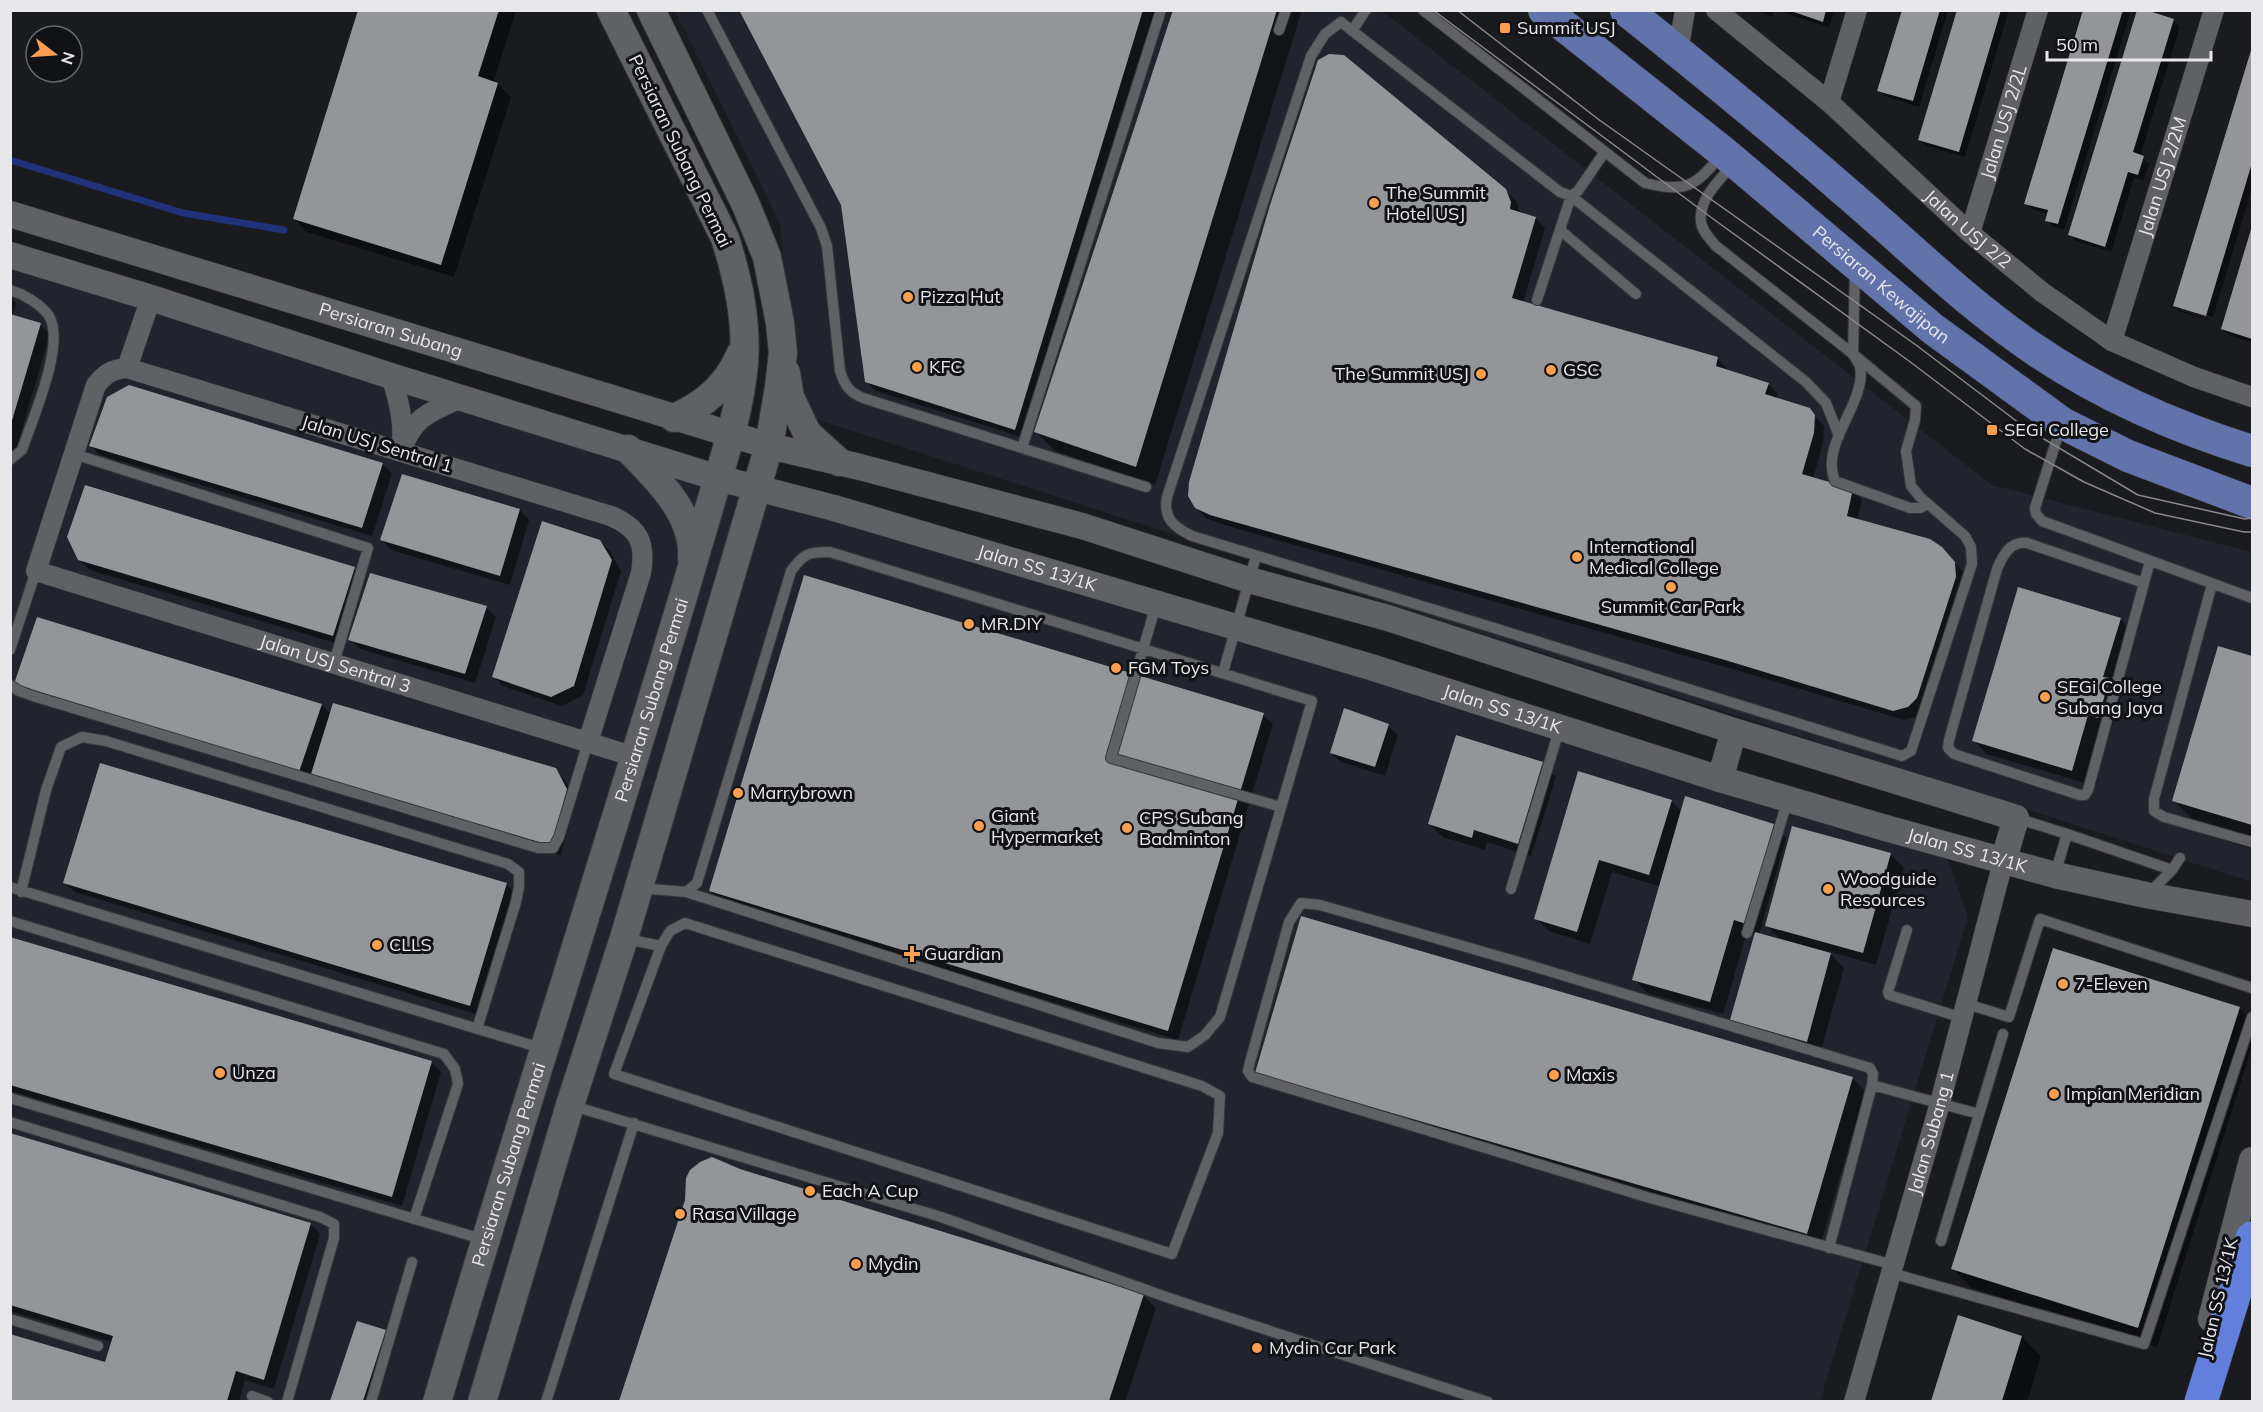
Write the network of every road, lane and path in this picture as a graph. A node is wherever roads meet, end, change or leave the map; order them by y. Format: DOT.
graph roads {
  1 [pos="612,10"];
  2 [pos="651,10"];
  3 [pos="707,10"];
  4 [pos="1161,10"];
  5 [pos="1286,10"];
  6 [pos="1366,10"];
  7 [pos="1423,10"];
  8 [pos="1544,10"];
  9 [pos="1626,10"];
  10 [pos="1685,10"];
  11 [pos="1716,10"];
  12 [pos="1857,10"];
  13 [pos="2038,10"];
  14 [pos="2214,10"];
  15 [pos="1279,30"];
  16 [pos="1352,31"];
  17 [pos="1678,52"];
  18 [pos="1829,102"];
  19 [pos="1604,153"];
  20 [pos="1729,157"];
  21 [pos="1571,196"];
  22 [pos="10,214"];
  23 [pos="1560,230"];
  24 [pos="1970,233"];
  25 [pos="10,255"];
  26 [pos="1855,263"];
  27 [pos="10,290"];
  28 [pos="1636,294"];
  29 [pos="151,298"];
  30 [pos="1537,300"];
  31 [pos="2112,341"];
  32 [pos="745,343"];
  33 [pos="783,353"];
  34 [pos="1853,354"];
  35 [pos="127,368"];
  36 [pos="391,376"];
  37 [pos="2253,397"];
  38 [pos="461,398"];
  39 [pos="674,418"];
  40 [pos="2062,423"];
  41 [pos="730,435"];
  42 [pos="1839,436"];
  43 [pos="769,446"];
  44 [pos="1022,448"];
  45 [pos="628,449"];
  46 [pos="2253,451"];
  47 [pos="401,452"];
  48 [pos="74,454"];
  49 [pos="10,460"];
  50 [pos="839,462"];
  51 [pos="718,477"];
  52 [pos="756,487"];
  53 [pos="1146,487"];
  54 [pos="1926,502"];
  55 [pos="2253,503"];
  56 [pos="2150,561"];
  57 [pos="1253,568"];
  58 [pos="691,570"];
  59 [pos="36,571"];
  60 [pos="2144,583"];
  61 [pos="2212,584"];
  62 [pos="2253,598"];
  63 [pos="1156,604"];
  64 [pos="1236,628"];
  65 [pos="1143,649"];
  66 [pos="10,650"];
  67 [pos="334,663"];
  68 [pos="1223,673"];
  69 [pos="10,685"];
  70 [pos="1743,705"];
  71 [pos="1560,727"];
  72 [pos="1734,731"];
  73 [pos="588,742"];
  74 [pos="635,757"];
  75 [pos="1720,779"];
  76 [pos="1788,798"];
  77 [pos="1281,807"];
  78 [pos="2016,818"];
  79 [pos="2067,834"];
  80 [pos="2253,842"];
  81 [pos="2180,858"];
  82 [pos="2003,861"];
  83 [pos="2172,870"];
  84 [pos="2055,875"];
  85 [pos="639,888"];
  86 [pos="16,889"];
  87 [pos="1510,889"];
  88 [pos="686,892"];
  89 [pos="2146,895"];
  90 [pos="2253,914"];
  91 [pos="10,921"];
  92 [pos="1907,930"];
  93 [pos="1747,933"];
  94 [pos="624,938"];
  95 [pos="661,946"];
  96 [pos="2253,988"];
  97 [pos="1965,1011"];
  98 [pos="2253,1017"];
  99 [pos="477,1029"];
  100 [pos="2003,1034"];
  101 [pos="545,1049"];
  102 [pos="1872,1085"];
  103 [pos="10,1098"];
  104 [pos="1941,1103"];
  105 [pos="570,1105"];
  106 [pos="1979,1114"];
  107 [pos="10,1122"];
  108 [pos="634,1123"];
  109 [pos="2253,1160"];
  110 [pos="414,1219"];
  111 [pos="2253,1238"];
  112 [pos="485,1240"];
  113 [pos="1941,1241"];
  114 [pos="1829,1248"];
  115 [pos="412,1262"];
  116 [pos="1893,1269"];
  117 [pos="10,1319"];
  118 [pos="98,1346"];
  119 [pos="252,1396"];
  120 [pos="268,1401"];
  121 [pos="287,1401"];
  122 [pos="371,1401"];
  123 [pos="437,1401"];
  124 [pos="482,1401"];
  125 [pos="546,1401"];
  126 [pos="1488,1401"];
  127 [pos="1854,1401"];
  128 [pos="2196,1401"];
  129 [pos="2201,1401"];
  1 -- 32 [label="main road, Persiaran Subang Permai"];
  2 -- 33 [label="main road, Persiaran Subang Permai"];
  3 -- 44 [label="lane"];
  4 -- 44 [label="lane"];
  5 -- 15 [label="lane"];
  6 -- 16 [label="lane"];
  7 -- 19 [label="lane"];
  8 -- 20 [label="main road, Persiaran Kewajipan"];
  9 -- 17 [label="main road"];
  10 -- 17 [label="street"];
  11 -- 18 [label="street, Jalan USJ 2/2"];
  12 -- 18 [label="street"];
  13 -- 24 [label="street, Jalan USJ 2/2L"];
  14 -- 31 [label="street, Jalan USJ 2/2M"];
  16 -- 21 [label="lane"];
  16 -- 57 [label="lane"];
  17 -- 46 [label="main road"];
  18 -- 24 [label="street, Jalan USJ 2/2"];
  19 -- 20 [label="lane"];
  19 -- 21 [label="lane"];
  20 -- 26 [label="main road, Persiaran Kewajipan"];
  20 -- 34 [label="lane"];
  21 -- 23 [label="lane"];
  21 -- 42 [label="lane"];
  22 -- 39 [label="street, Persiaran Subang"];
  23 -- 28 [label="lane"];
  23 -- 30 [label="lane"];
  24 -- 31 [label="street, Jalan USJ 2/2"];
  25 -- 29 [label="street"];
  26 -- 34 [label="lane"];
  26 -- 40 [label="main road, Persiaran Kewajipan"];
  27 -- 49 [label="lane"];
  29 -- 35 [label="street"];
  29 -- 36 [label="street"];
  31 -- 37 [label="street, Jalan USJ 2/2"];
  32 -- 39 [label="main road"];
  32 -- 41 [label="main road, Persiaran Subang Permai"];
  33 -- 43 [label="main road, Persiaran Subang Permai"];
  33 -- 50 [label="main road"];
  34 -- 42 [label="lane"];
  34 -- 54 [label="lane"];
  35 -- 47 [label="street, Jalan USJ Sentral 1"];
  35 -- 48 [label="street"];
  36 -- 38 [label="street"];
  36 -- 47 [label="street"];
  38 -- 45 [label="street"];
  38 -- 47 [label="street"];
  39 -- 41 [label="street, Persiaran Subang"];
  40 -- 55 [label="main road, Persiaran Kewajipan"];
  40 -- 56 [label="lane"];
  41 -- 43 [label="street, Persiaran Subang"];
  41 -- 51 [label="main road, Persiaran Subang Permai"];
  42 -- 54 [label="lane"];
  43 -- 50 [label="street"];
  43 -- 52 [label="main road, Persiaran Subang Permai"];
  44 -- 53 [label="lane"];
  45 -- 51 [label="street"];
  45 -- 58 [label="main road"];
  47 -- 73 [label="street, Jalan USJ Sentral 1"];
  48 -- 59 [label="street"];
  48 -- 67 [label="lane"];
  50 -- 57 [label="street"];
  51 -- 52 [label="street"];
  51 -- 58 [label="main road, Persiaran Subang Permai"];
  52 -- 63 [label="street, Jalan SS 13/1K"];
  52 -- 85 [label="main road, Persiaran Subang Permai"];
  54 -- 70 [label="lane"];
  56 -- 60 [label="lane"];
  56 -- 61 [label="lane"];
  57 -- 64 [label="lane"];
  57 -- 70 [label="lane"];
  57 -- 72 [label="street"];
  58 -- 74 [label="main road, Persiaran Subang Permai"];
  59 -- 66 [label="lane"];
  59 -- 67 [label="street, Jalan USJ Sentral 3"];
  60 -- 60 [label="lane"];
  61 -- 62 [label="lane"];
  61 -- 80 [label="lane"];
  63 -- 64 [label="street, Jalan SS 13/1K"];
  63 -- 65 [label="lane"];
  64 -- 68 [label="lane"];
  64 -- 71 [label="street, Jalan SS 13/1K"];
  65 -- 68 [label="lane"];
  65 -- 77 [label="lane"];
  65 -- 88 [label="lane"];
  67 -- 73 [label="street, Jalan USJ Sentral 3"];
  68 -- 77 [label="lane"];
  69 -- 73 [label="lane"];
  70 -- 72 [label="lane"];
  71 -- 75 [label="street, Jalan SS 13/1K"];
  71 -- 87 [label="lane"];
  72 -- 75 [label="street"];
  72 -- 78 [label="street"];
  73 -- 74 [label="street, Jalan USJ Sentral 3"];
  74 -- 101 [label="main road, Persiaran Subang Permai"];
  75 -- 76 [label="street, Jalan SS 13/1K"];
  76 -- 82 [label="street, Jalan SS 13/1K"];
  76 -- 93 [label="lane"];
  77 -- 88 [label="lane"];
  78 -- 79 [label="lane"];
  78 -- 82 [label="street"];
  79 -- 83 [label="lane"];
  79 -- 84 [label="lane"];
  81 -- 83 [label="lane"];
  82 -- 84 [label="street, Jalan SS 13/1K"];
  82 -- 97 [label="street, Jalan Subang 1"];
  83 -- 89 [label="lane"];
  84 -- 89 [label="street, Jalan SS 13/1K"];
  85 -- 88 [label="lane"];
  85 -- 94 [label="main road, Persiaran Subang Permai"];
  86 -- 99 [label="lane"];
  86 -- 99 [label="lane"];
  89 -- 90 [label="street, Jalan SS 13/1K"];
  91 -- 110 [label="lane"];
  92 -- 97 [label="lane"];
  94 -- 95 [label="lane"];
  94 -- 105 [label="main road, Persiaran Subang Permai"];
  95 -- 95 [label="lane"];
  96 -- 97 [label="lane"];
  97 -- 104 [label="street, Jalan Subang 1"];
  98 -- 116 [label="lane"];
  99 -- 101 [label="lane"];
  100 -- 106 [label="lane"];
  101 -- 112 [label="main road, Persiaran Subang Permai"];
  102 -- 104 [label="lane"];
  102 -- 114 [label="lane"];
  102 -- 114 [label="lane"];
  103 -- 110 [label="lane"];
  104 -- 106 [label="lane"];
  104 -- 116 [label="street, Jalan Subang 1"];
  105 -- 108 [label="lane"];
  105 -- 124 [label="main road, Persiaran Subang Permai"];
  106 -- 113 [label="lane"];
  107 -- 121 [label="lane"];
  108 -- 125 [label="lane"];
  108 -- 126 [label="lane"];
  109 -- 128 [label="street, Jalan SS 13/1K"];
  110 -- 112 [label="lane"];
  111 -- 129 [label="highway"];
  112 -- 123 [label="main road, Persiaran Subang Permai"];
  114 -- 116 [label="lane"];
  115 -- 122 [label="lane"];
  116 -- 127 [label="street, Jalan Subang 1"];
  117 -- 118 [label="lane"];
  119 -- 120 [label="lane"];
}
